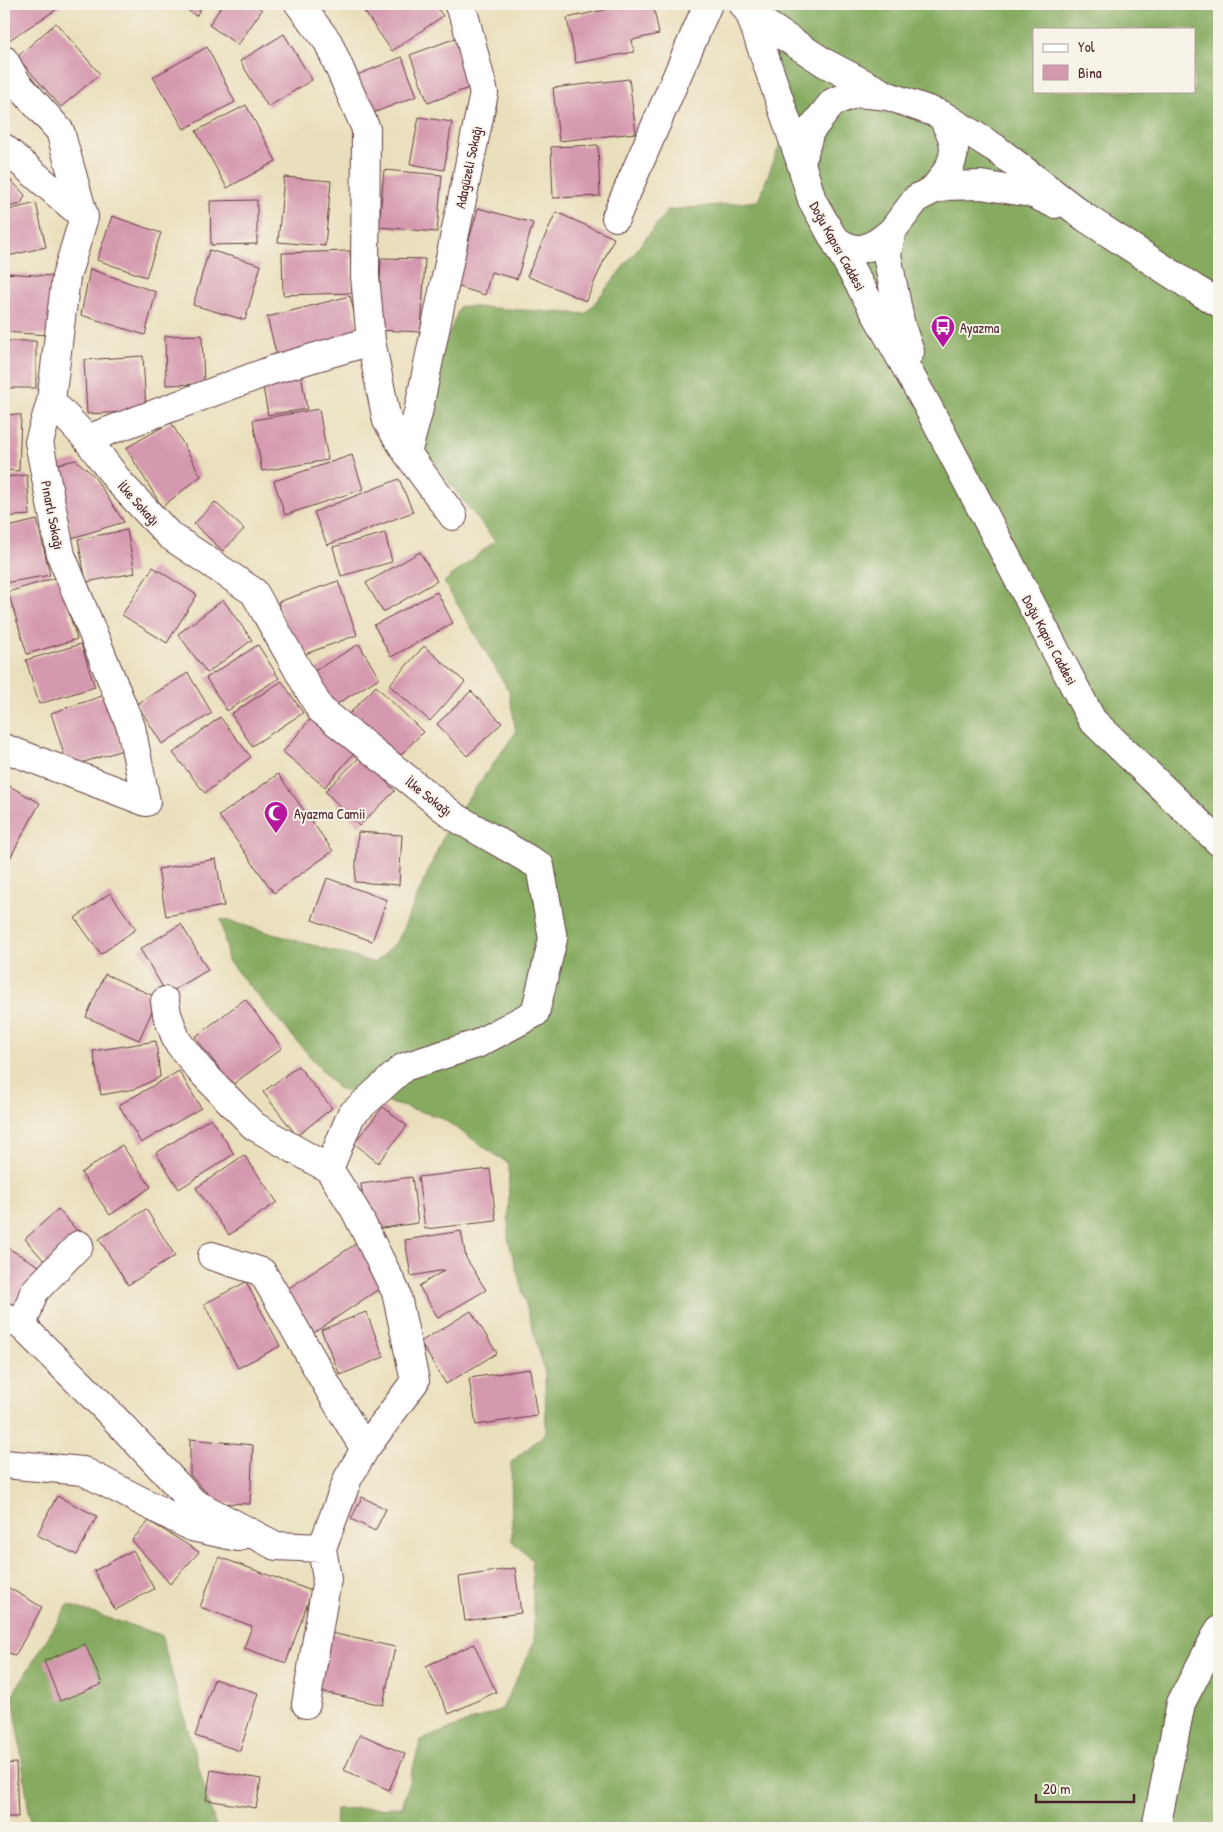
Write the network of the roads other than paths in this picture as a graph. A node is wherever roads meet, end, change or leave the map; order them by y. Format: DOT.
graph roads {
  1 [pos="299,4"];
  2 [pos="458,4"];
  3 [pos="708,4"];
  4 [pos="747,9"];
  5 [pos="4,60"];
  6 [pos="888,96"];
  7 [pos="942,115"];
  8 [pos="4,148"];
  9 [pos="801,163"];
  10 [pos="933,190"];
  11 [pos="616,217"];
  12 [pos="84,218"];
  13 [pos="1086,218"];
  14 [pos="892,231"];
  15 [pos="834,238"];
  16 [pos="1219,303"];
  17 [pos="371,342"];
  18 [pos="52,401"];
  19 [pos="927,405"];
  20 [pos="88,439"];
  21 [pos="407,454"];
  22 [pos="453,516"];
  23 [pos="4,748"];
  24 [pos="1219,842"];
  25 [pos="165,1001"];
  26 [pos="329,1168"];
  27 [pos="79,1245"];
  28 [pos="212,1256"];
  29 [pos="13,1321"];
  30 [pos="365,1449"];
  31 [pos="4,1464"];
  32 [pos="276,1546"];
  33 [pos="322,1548"];
  34 [pos="1219,1630"];
  35 [pos="306,1704"];
  36 [pos="1156,1828"];
  1 -- 17 [label="street"];
  2 -- 21 [label="street, Adagüzeli Sokağı"];
  3 -- 11 [label="street"];
  4 -- 6 [label="street"];
  4 -- 9 [label="street"];
  5 -- 12 [label="street"];
  6 -- 7 [label="street, Doğu Kapısı Caddesi"];
  6 -- 9 [label="street, Doğu Kapısı Caddesi"];
  7 -- 10 [label="street"];
  7 -- 13 [label="street, Doğu Kapısı Caddesi"];
  8 -- 12 [label="street"];
  9 -- 15 [label="street, Doğu Kapısı Caddesi"];
  10 -- 13 [label="street, Doğu Kapısı Caddesi"];
  10 -- 14 [label="street, Doğu Kapısı Caddesi"];
  12 -- 18 [label="street, Pınarlı Sokağı"];
  13 -- 16 [label="street, Doğu Kapısı Caddesi"];
  14 -- 15 [label="street"];
  14 -- 19 [label="street, Doğu Kapısı Caddesi"];
  15 -- 19 [label="street, Doğu Kapısı Caddesi"];
  17 -- 20 [label="street"];
  17 -- 21 [label="street"];
  18 -- 20 [label="street, İlke Sokağı"];
  18 -- 23 [label="street, Pınarlı Sokağı"];
  19 -- 24 [label="street, Doğu Kapısı Caddesi"];
  20 -- 26 [label="street, İlke Sokağı"];
  21 -- 22 [label="street"];
  25 -- 26 [label="street"];
  26 -- 30 [label="street"];
  27 -- 29 [label="street"];
  28 -- 30 [label="street"];
  29 -- 32 [label="street"];
  30 -- 33 [label="street"];
  31 -- 32 [label="street"];
  32 -- 33 [label="street"];
  33 -- 35 [label="street"];
  34 -- 36 [label="street"];
}
